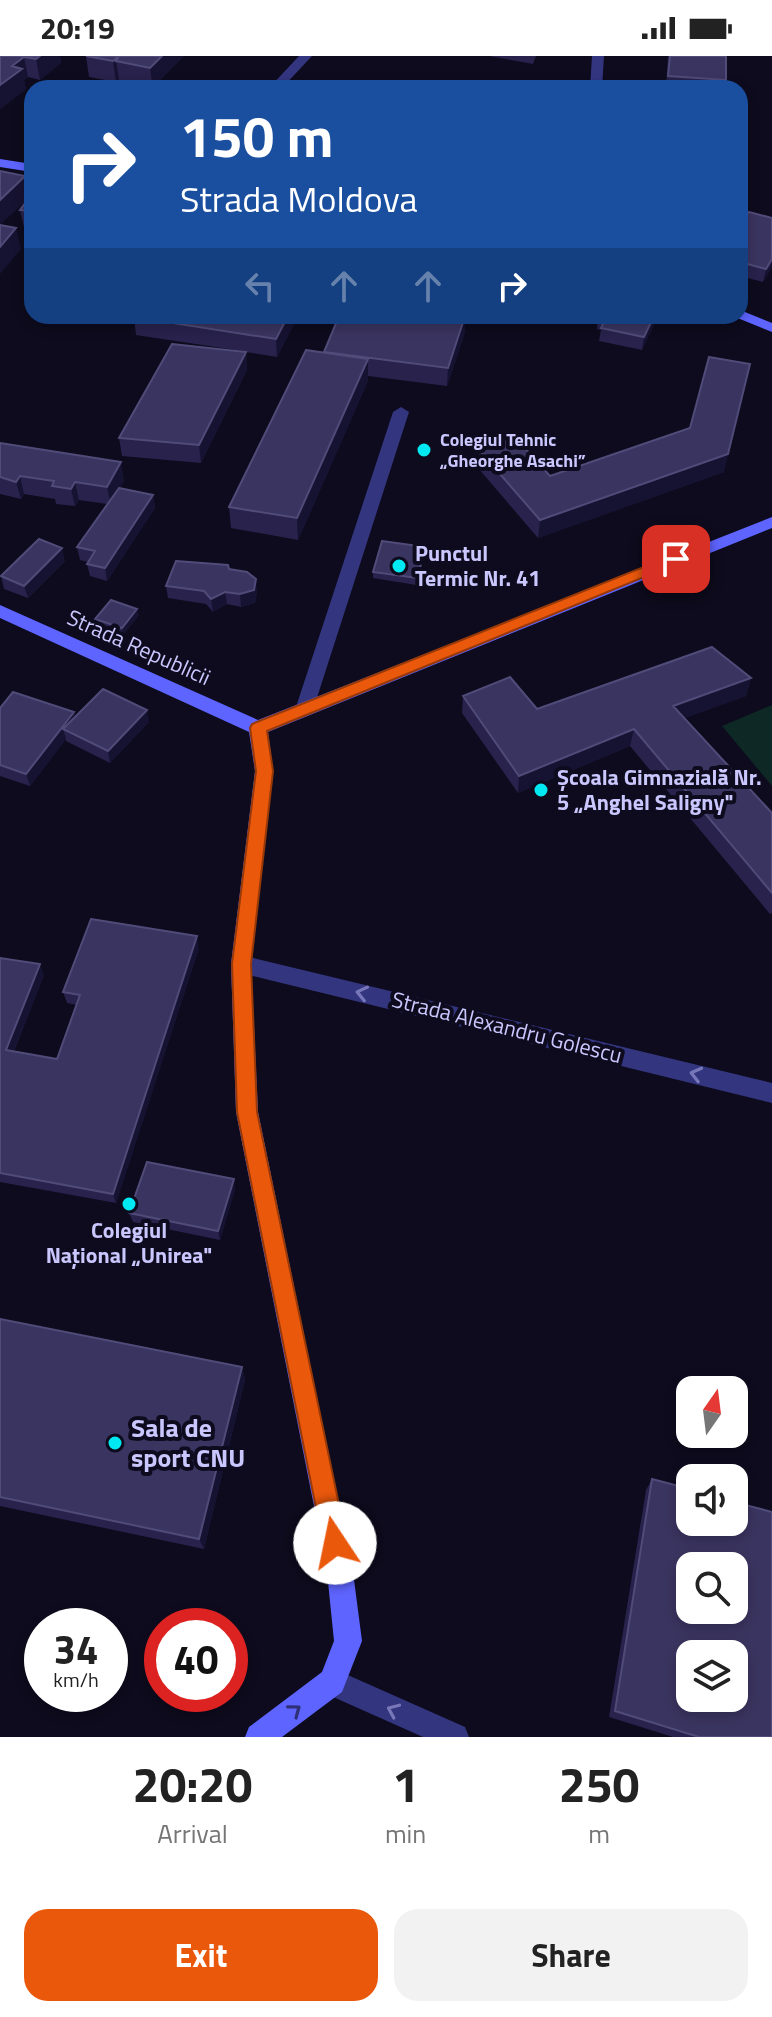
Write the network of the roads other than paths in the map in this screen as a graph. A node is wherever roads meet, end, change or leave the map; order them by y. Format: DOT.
graph roads {
  1 [pos="306,56"];
  2 [pos="598,56"];
  3 [pos="283,80"];
  4 [pos="596,80"];
  5 [pos="0,163"];
  6 [pos="24,167"];
  7 [pos="748,318"];
  8 [pos="772,328"];
  9 [pos="401,412"];
  10 [pos="772,522"];
  11 [pos="0,611"];
  12 [pos="304,710"];
  13 [pos="258,728"];
  14 [pos="241,964"];
  15 [pos="772,1093"];
  16 [pos="332,1682"];
  17 [pos="259,1737"];
  18 [pos="455,1737"];
  1 -- 3 [label="street"];
  2 -- 4 [label="street"];
  5 -- 6 [label="street"];
  7 -- 8 [label="street"];
  9 -- 12 [label="street"];
  10 -- 12 [label="street"];
  11 -- 13 [label="street, Strada Republicii"];
  12 -- 13 [label="street"];
  13 -- 14 [label="street"];
  15 -- 14 [label="street, Strada Alexandru Golescu, one-way"];
  14 -- 16 [label="street"];
  17 -- 16 [label="street, one-way"];
  18 -- 16 [label="street, one-way"];
}
